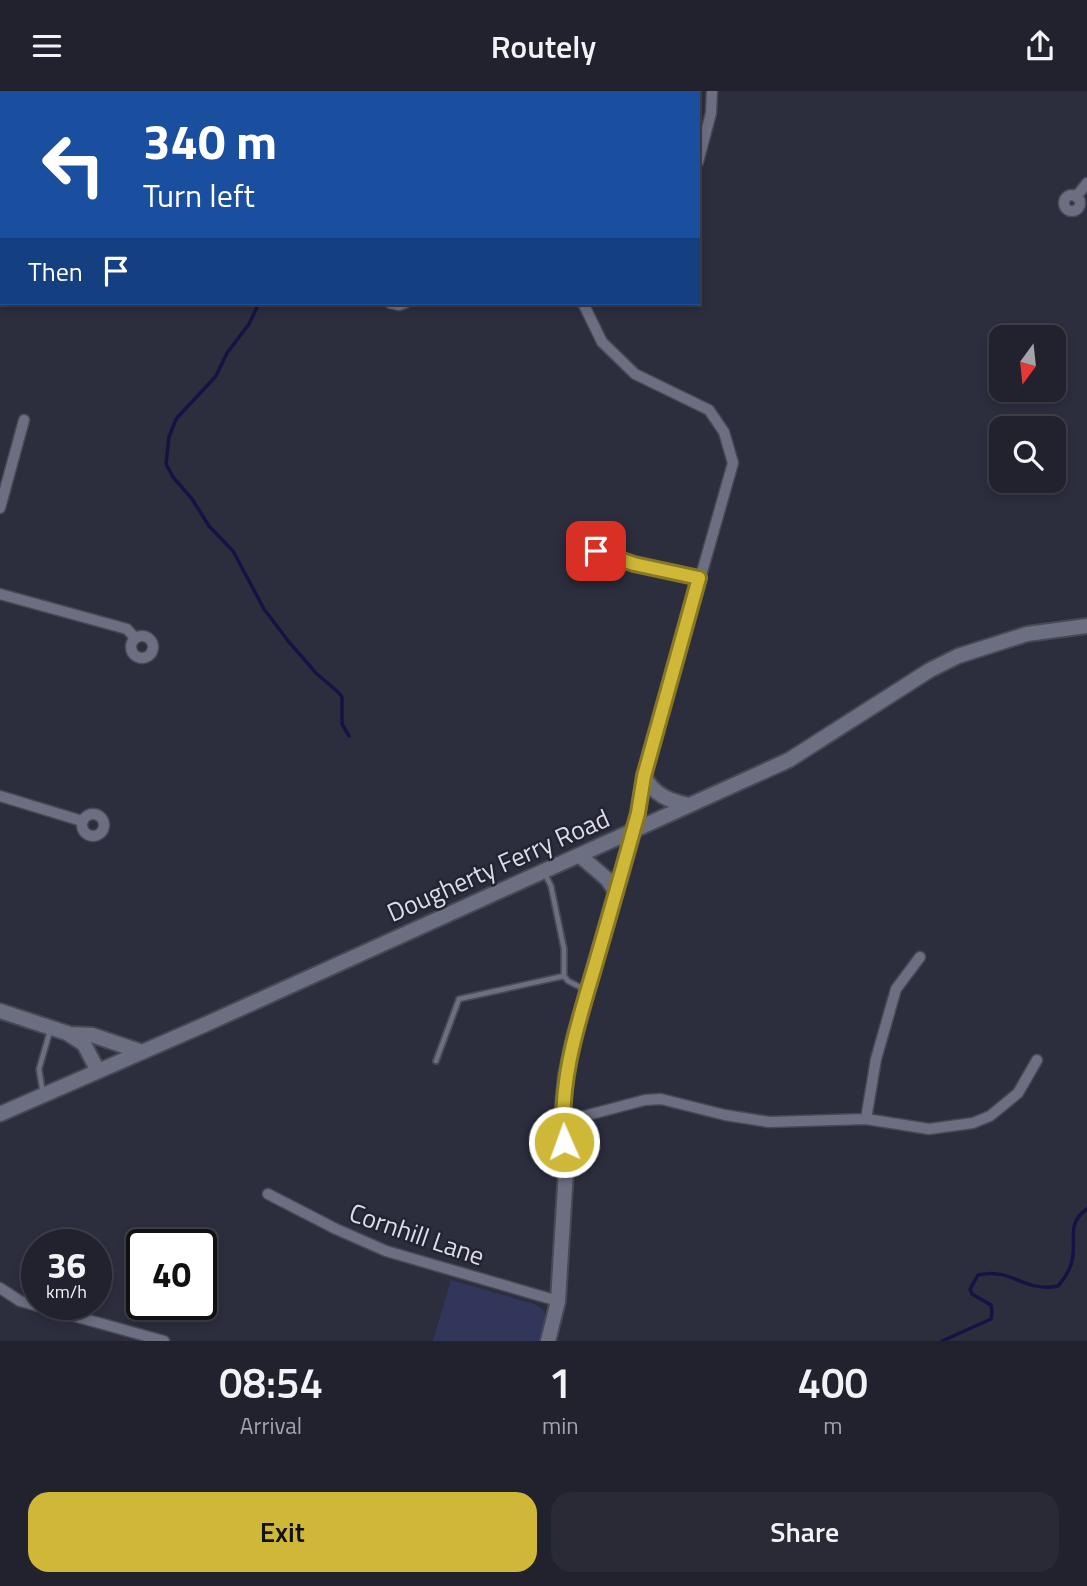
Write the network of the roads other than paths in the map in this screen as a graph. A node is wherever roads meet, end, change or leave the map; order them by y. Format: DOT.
graph roads {
  1 [pos="712,91"];
  2 [pos="700,155"];
  3 [pos="1087,183"];
  4 [pos="1076,197"];
  5 [pos="584,305"];
  6 [pos="24,420"];
  7 [pos="0,508"];
  8 [pos="596,551"];
  9 [pos="699,578"];
  10 [pos="0,593"];
  11 [pos="1087,626"];
  12 [pos="135,638"];
  13 [pos="644,776"];
  14 [pos="0,796"];
  15 [pos="689,805"];
  16 [pos="82,821"];
  17 [pos="634,830"];
  18 [pos="579,855"];
  19 [pos="544,871"];
  20 [pos="616,892"];
  21 [pos="920,957"];
  22 [pos="564,976"];
  23 [pos="588,991"];
  24 [pos="0,1011"];
  25 [pos="52,1027"];
  26 [pos="67,1034"];
  27 [pos="142,1052"];
  28 [pos="1037,1060"];
  29 [pos="436,1061"];
  30 [pos="98,1071"];
  31 [pos="43,1095"];
  32 [pos="0,1114"];
  33 [pos="562,1115"];
  34 [pos="866,1119"];
  35 [pos="268,1194"];
  36 [pos="0,1288"];
  37 [pos="558,1301"];
  38 [pos="164,1341"];
  39 [pos="548,1341"];
  1 -- 2 [label="street"];
  3 -- 4 [label="street"];
  5 -- 9 [label="street"];
  6 -- 7 [label="street"];
  8 -- 9 [label="lane"];
  9 -- 13 [label="street"];
  10 -- 12 [label="street"];
  11 -- 15 [label="main road, Dougherty Ferry Road"];
  13 -- 15 [label="main road"];
  13 -- 17 [label="street"];
  14 -- 16 [label="street"];
  15 -- 17 [label="main road, Dougherty Ferry Road"];
  17 -- 18 [label="main road, Dougherty Ferry Road"];
  17 -- 20 [label="main road"];
  18 -- 19 [label="main road, Dougherty Ferry Road"];
  18 -- 20 [label="main road"];
  19 -- 22 [label="lane"];
  19 -- 27 [label="main road, Dougherty Ferry Road"];
  20 -- 23 [label="main road"];
  21 -- 34 [label="street"];
  22 -- 23 [label="lane"];
  22 -- 29 [label="lane"];
  23 -- 33 [label="main road"];
  24 -- 25 [label="main road"];
  25 -- 26 [label="main road"];
  25 -- 31 [label="lane"];
  26 -- 27 [label="main road"];
  26 -- 30 [label="main road"];
  27 -- 30 [label="main road, Dougherty Ferry Road"];
  28 -- 34 [label="street"];
  30 -- 31 [label="main road, Dougherty Ferry Road"];
  31 -- 32 [label="main road, Dougherty Ferry Road"];
  33 -- 34 [label="street"];
  33 -- 37 [label="main road"];
  35 -- 37 [label="street, Cornhill Lane"];
  36 -- 38 [label="street"];
  37 -- 39 [label="main road"];
}
